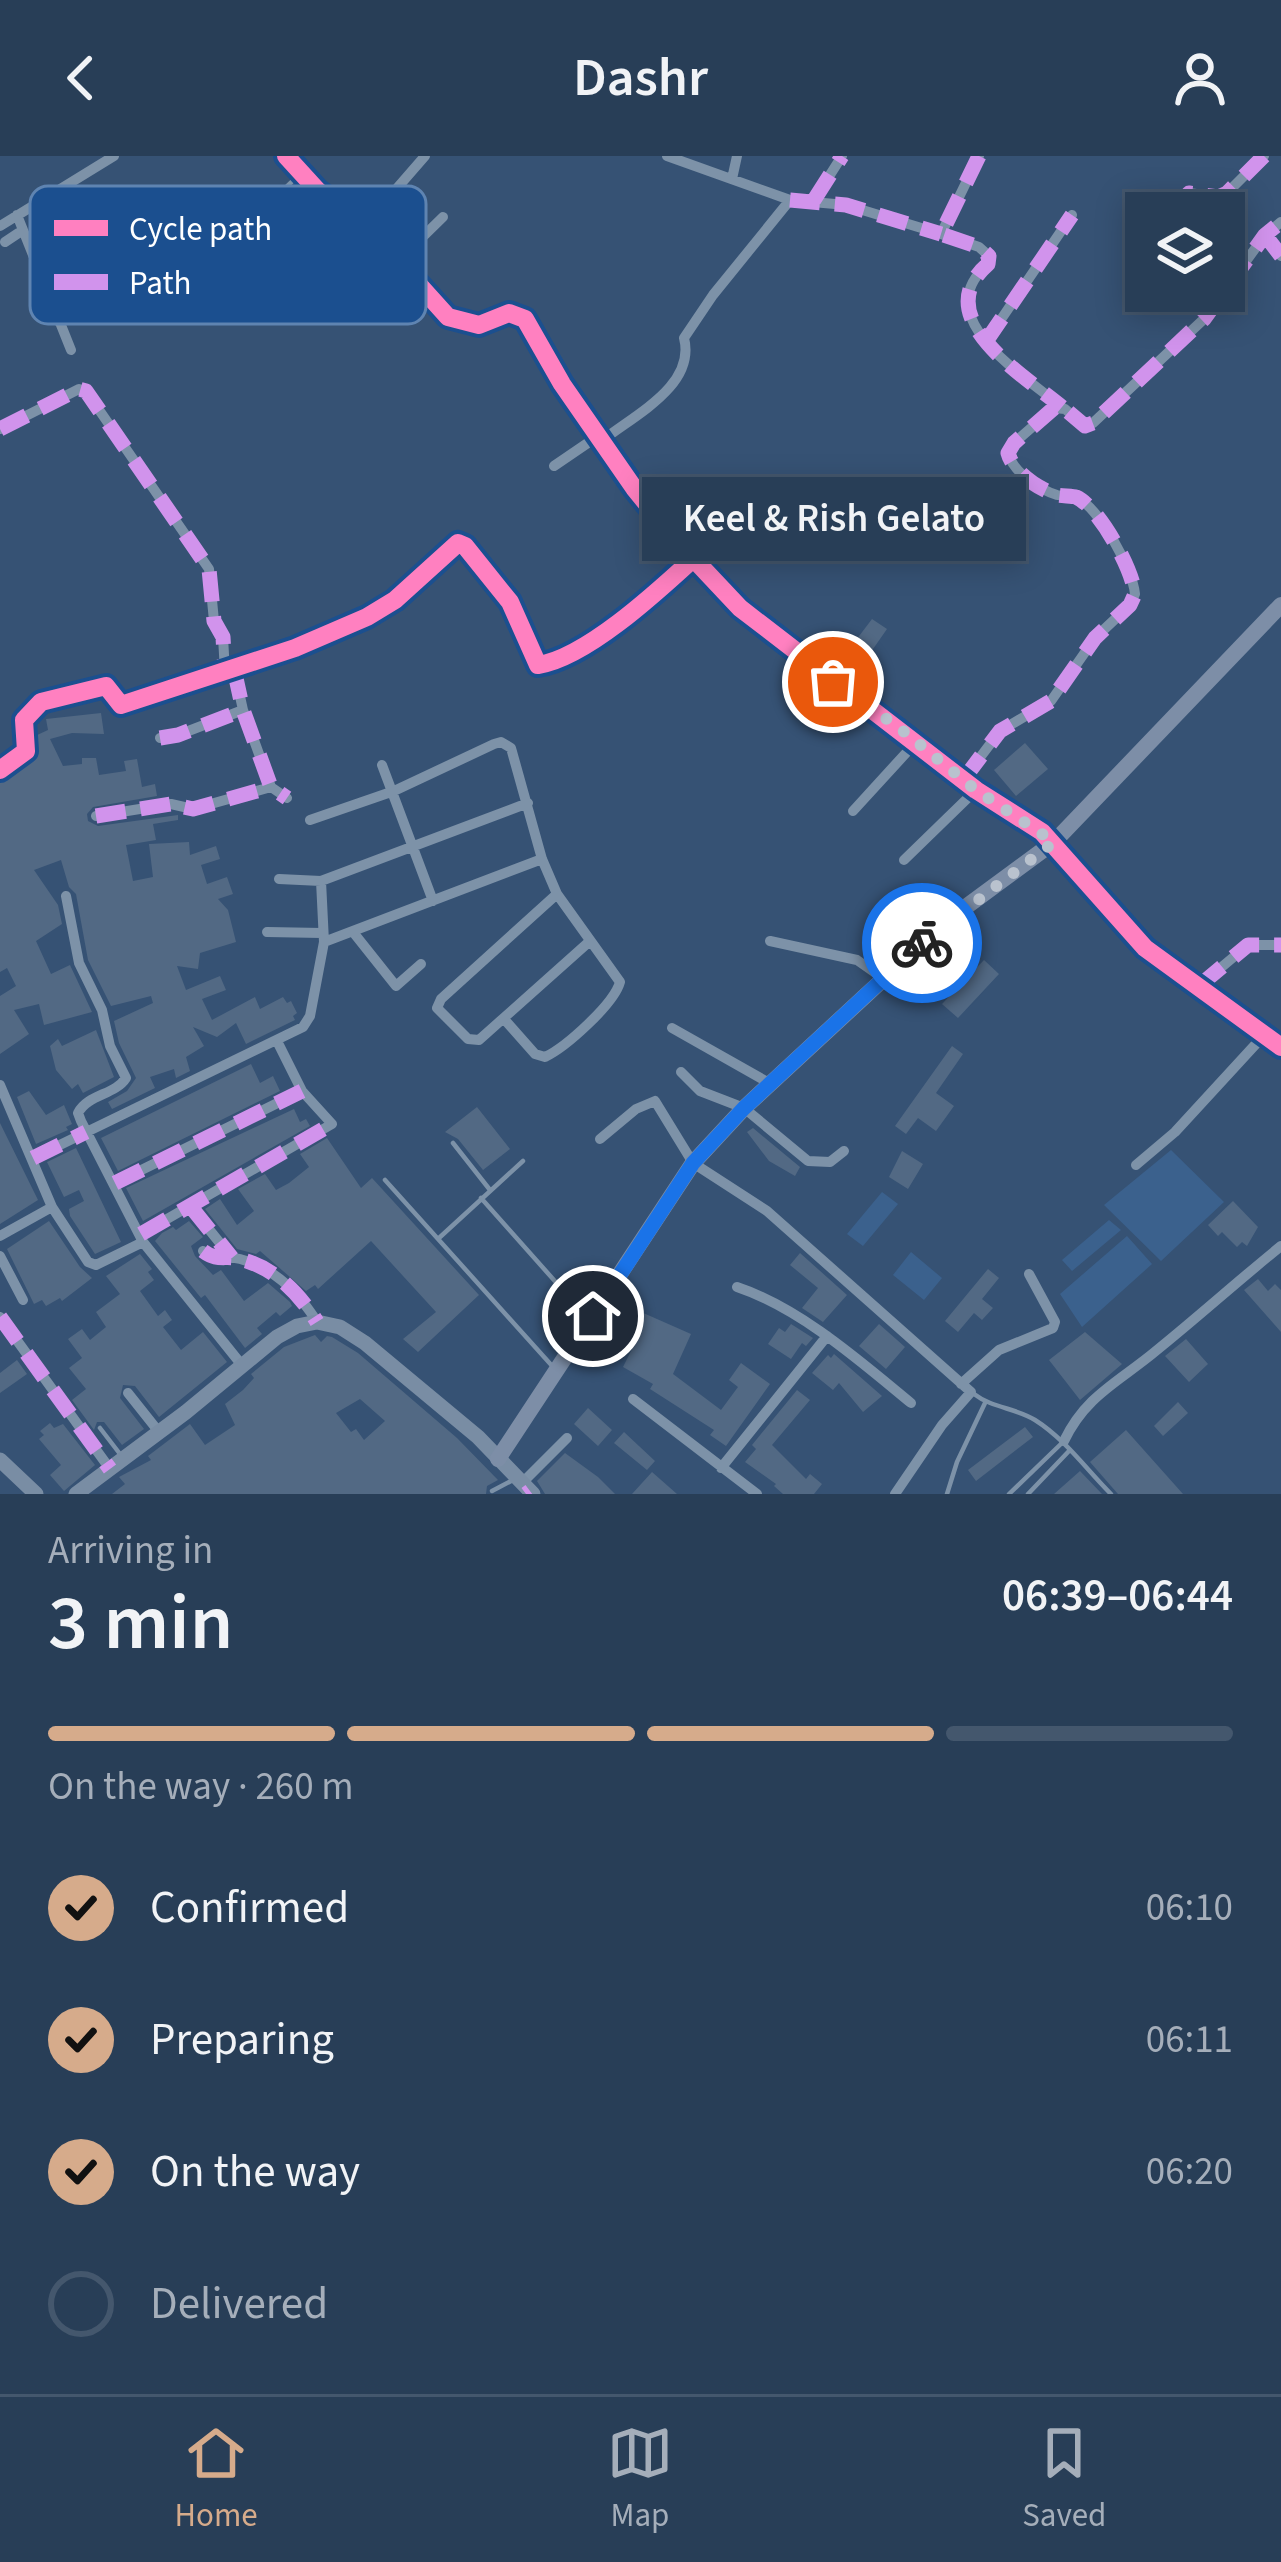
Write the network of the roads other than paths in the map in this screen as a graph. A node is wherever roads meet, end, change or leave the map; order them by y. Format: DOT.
graph roads {
  1 [pos="114,156"];
  2 [pos="286,156"];
  3 [pos="425,156"];
  4 [pos="737,156"];
  5 [pos="842,156"];
  6 [pos="979,156"];
  7 [pos="1264,156"];
  8 [pos="676,158"];
  9 [pos="301,173"];
  10 [pos="732,179"];
  11 [pos="65,186"];
  12 [pos="287,186"];
  13 [pos="314,186"];
  14 [pos="399,186"];
  15 [pos="1229,192"];
  16 [pos="790,200"];
  17 [pos="814,200"];
  18 [pos="30,207"];
  19 [pos="17,215"];
  20 [pos="1072,215"];
  21 [pos="442,217"];
  22 [pos="1281,222"];
  23 [pos="0,226"];
  24 [pos="23,230"];
  25 [pos="426,233"];
  26 [pos="941,234"];
  27 [pos="1264,235"];
  28 [pos="2,242"];
  29 [pos="30,247"];
  30 [pos="1281,256"];
  31 [pos="1245,262"];
  32 [pos="426,293"];
  33 [pos="1208,312"];
  34 [pos="60,324"];
  35 [pos="985,343"];
  36 [pos="70,350"];
  37 [pos="1062,407"];
  38 [pos="0,429"];
  39 [pos="600,438"];
  40 [pos="554,466"];
  41 [pos="694,558"];
  42 [pos="1281,605"];
  43 [pos="229,670"];
  44 [pos="243,710"];
  45 [pos="160,738"];
  46 [pos="916,741"];
  47 [pos="382,765"];
  48 [pos="0,770"];
  49 [pos="963,780"];
  50 [pos="271,787"];
  51 [pos="976,790"];
  52 [pos="394,791"];
  53 [pos="287,798"];
  54 [pos="527,803"];
  55 [pos="854,811"];
  56 [pos="96,816"];
  57 [pos="310,820"];
  58 [pos="1054,842"];
  59 [pos="416,848"];
  60 [pos="542,859"];
  61 [pos="904,860"];
  62 [pos="279,880"];
  63 [pos="321,881"];
  64 [pos="557,894"];
  65 [pos="66,896"];
  66 [pos="433,901"];
  67 [pos="267,932"];
  68 [pos="353,932"];
  69 [pos="323,938"];
  70 [pos="590,941"];
  71 [pos="770,941"];
  72 [pos="1281,945"];
  73 [pos="421,964"];
  74 [pos="884,979"];
  75 [pos="1198,986"];
  76 [pos="504,1019"];
  77 [pos="672,1028"];
  78 [pos="1266,1033"];
  79 [pos="277,1041"];
  80 [pos="1281,1047"];
  81 [pos="681,1072"];
  82 [pos="771,1084"];
  83 [pos="0,1085"];
  84 [pos="302,1091"];
  85 [pos="744,1108"];
  86 [pos="86,1132"];
  87 [pos="600,1139"];
  88 [pos="453,1143"];
  89 [pos="844,1151"];
  90 [pos="33,1158"];
  91 [pos="523,1161"];
  92 [pos="693,1163"];
  93 [pos="1136,1166"];
  94 [pos="385,1180"];
  95 [pos="115,1183"];
  96 [pos="490,1190"];
  97 [pos="481,1198"];
  98 [pos="52,1207"];
  99 [pos="191,1207"];
  100 [pos="0,1236"];
  101 [pos="142,1238"];
  102 [pos="439,1238"];
  103 [pos="1281,1246"];
  104 [pos="202,1251"];
  105 [pos="0,1256"];
  106 [pos="232,1258"];
  107 [pos="1029,1274"];
  108 [pos="737,1287"];
  109 [pos="23,1300"];
  110 [pos="577,1306"];
  111 [pos="0,1317"];
  112 [pos="317,1322"];
  113 [pos="827,1336"];
  114 [pos="241,1364"];
  115 [pos="558,1372"];
  116 [pos="966,1388"];
  117 [pos="128,1393"];
  118 [pos="633,1399"];
  119 [pos="911,1403"];
  120 [pos="985,1403"];
  121 [pos="100,1428"];
  122 [pos="159,1432"];
  123 [pos="566,1438"];
  124 [pos="1066,1446"];
  125 [pos="498,1459"];
  126 [pos="0,1460"];
  127 [pos="116,1464"];
  128 [pos="721,1468"];
  129 [pos="526,1488"];
  130 [pos="492,1491"];
  131 [pos="35,1494"];
  132 [pos="76,1494"];
  133 [pos="758,1494"];
  134 [pos="896,1494"];
  135 [pos="947,1494"];
  136 [pos="1009,1494"];
  137 [pos="1028,1494"];
  138 [pos="1111,1494"];
  1 -- 11 [label="street"];
  2 -- 9 [label="street"];
  3 -- 14 [label="street"];
  4 -- 10 [label="street"];
  5 -- 17 [label="street"];
  6 -- 26 [label="street"];
  7 -- 15 [label="street"];
  8 -- 10 [label="street"];
  9 -- 12 [label="lane"];
  9 -- 13 [label="street"];
  10 -- 16 [label="street"];
  16 -- 17 [label="street"];
  16 -- 39 [label="street"];
  17 -- 26 [label="street"];
  18 -- 19 [label="street"];
  19 -- 23 [label="street"];
  19 -- 24 [label="street"];
  20 -- 35 [label="street"];
  21 -- 25 [label="street"];
  22 -- 27 [label="street"];
  24 -- 28 [label="street"];
  24 -- 29 [label="street"];
  26 -- 35 [label="street"];
  27 -- 30 [label="street"];
  27 -- 31 [label="street"];
  32 -- 39 [label="street"];
  33 -- 37 [label="street"];
  34 -- 36 [label="street"];
  35 -- 37 [label="street"];
  37 -- 49 [label="street"];
  38 -- 43 [label="street"];
  39 -- 40 [label="street"];
  39 -- 41 [label="street"];
  41 -- 43 [label="street"];
  41 -- 46 [label="street"];
  42 -- 58 [label="main road"];
  43 -- 44 [label="street"];
  43 -- 48 [label="street"];
  44 -- 45 [label="street"];
  44 -- 50 [label="street"];
  46 -- 49 [label="street"];
  46 -- 55 [label="street"];
  47 -- 52 [label="street"];
  49 -- 51 [label="street"];
  50 -- 53 [label="street"];
  50 -- 56 [label="street"];
  51 -- 58 [label="street"];
  51 -- 61 [label="street"];
  52 -- 54 [label="street"];
  52 -- 57 [label="street"];
  52 -- 59 [label="street"];
  54 -- 59 [label="street"];
  54 -- 60 [label="street"];
  58 -- 74 [label="main road"];
  58 -- 75 [label="street"];
  59 -- 63 [label="street"];
  59 -- 66 [label="street"];
  60 -- 64 [label="street"];
  60 -- 66 [label="street"];
  62 -- 63 [label="street"];
  63 -- 69 [label="street"];
  64 -- 70 [label="street"];
  64 -- 76 [label="street"];
  65 -- 86 [label="street"];
  66 -- 68 [label="street"];
  67 -- 69 [label="street"];
  68 -- 69 [label="street"];
  68 -- 73 [label="street"];
  69 -- 79 [label="street"];
  70 -- 76 [label="street"];
  70 -- 76 [label="street"];
  71 -- 74 [label="street"];
  72 -- 75 [label="street"];
  74 -- 82 [label="main road"];
  75 -- 78 [label="street"];
  77 -- 82 [label="street"];
  78 -- 80 [label="street"];
  78 -- 93 [label="street"];
  79 -- 84 [label="street"];
  79 -- 86 [label="street"];
  81 -- 85 [label="street"];
  82 -- 85 [label="main road"];
  83 -- 90 [label="street"];
  84 -- 95 [label="street"];
  84 -- 99 [label="street"];
  85 -- 89 [label="street"];
  85 -- 92 [label="main road"];
  86 -- 90 [label="street"];
  86 -- 95 [label="street"];
  87 -- 92 [label="street"];
  88 -- 96 [label="lane"];
  90 -- 98 [label="street"];
  91 -- 96 [label="lane"];
  92 -- 115 [label="main road"];
  92 -- 116 [label="street"];
  94 -- 102 [label="lane"];
  95 -- 101 [label="street"];
  96 -- 97 [label="lane"];
  97 -- 102 [label="lane"];
  97 -- 110 [label="lane"];
  98 -- 100 [label="street"];
  98 -- 101 [label="street"];
  99 -- 101 [label="street"];
  99 -- 106 [label="street"];
  101 -- 114 [label="street"];
  102 -- 115 [label="lane"];
  103 -- 124 [label="street"];
  104 -- 106 [label="street"];
  105 -- 109 [label="street"];
  106 -- 112 [label="street"];
  107 -- 116 [label="street"];
  108 -- 113 [label="street"];
  111 -- 127 [label="street"];
  112 -- 114 [label="main road"];
  112 -- 125 [label="main road"];
  113 -- 119 [label="street"];
  113 -- 128 [label="street"];
  114 -- 122 [label="main road"];
  115 -- 125 [label="main road"];
  116 -- 120 [label="lane"];
  116 -- 134 [label="street"];
  117 -- 122 [label="street"];
  118 -- 128 [label="street"];
  120 -- 124 [label="lane"];
  120 -- 135 [label="lane"];
  121 -- 127 [label="lane"];
  122 -- 127 [label="main road"];
  123 -- 129 [label="street"];
  124 -- 136 [label="lane"];
  124 -- 137 [label="lane"];
  124 -- 138 [label="lane"];
  125 -- 129 [label="main road"];
  126 -- 131 [label="main road"];
  127 -- 132 [label="main road"];
  128 -- 133 [label="street"];
  129 -- 130 [label="lane"];
}
